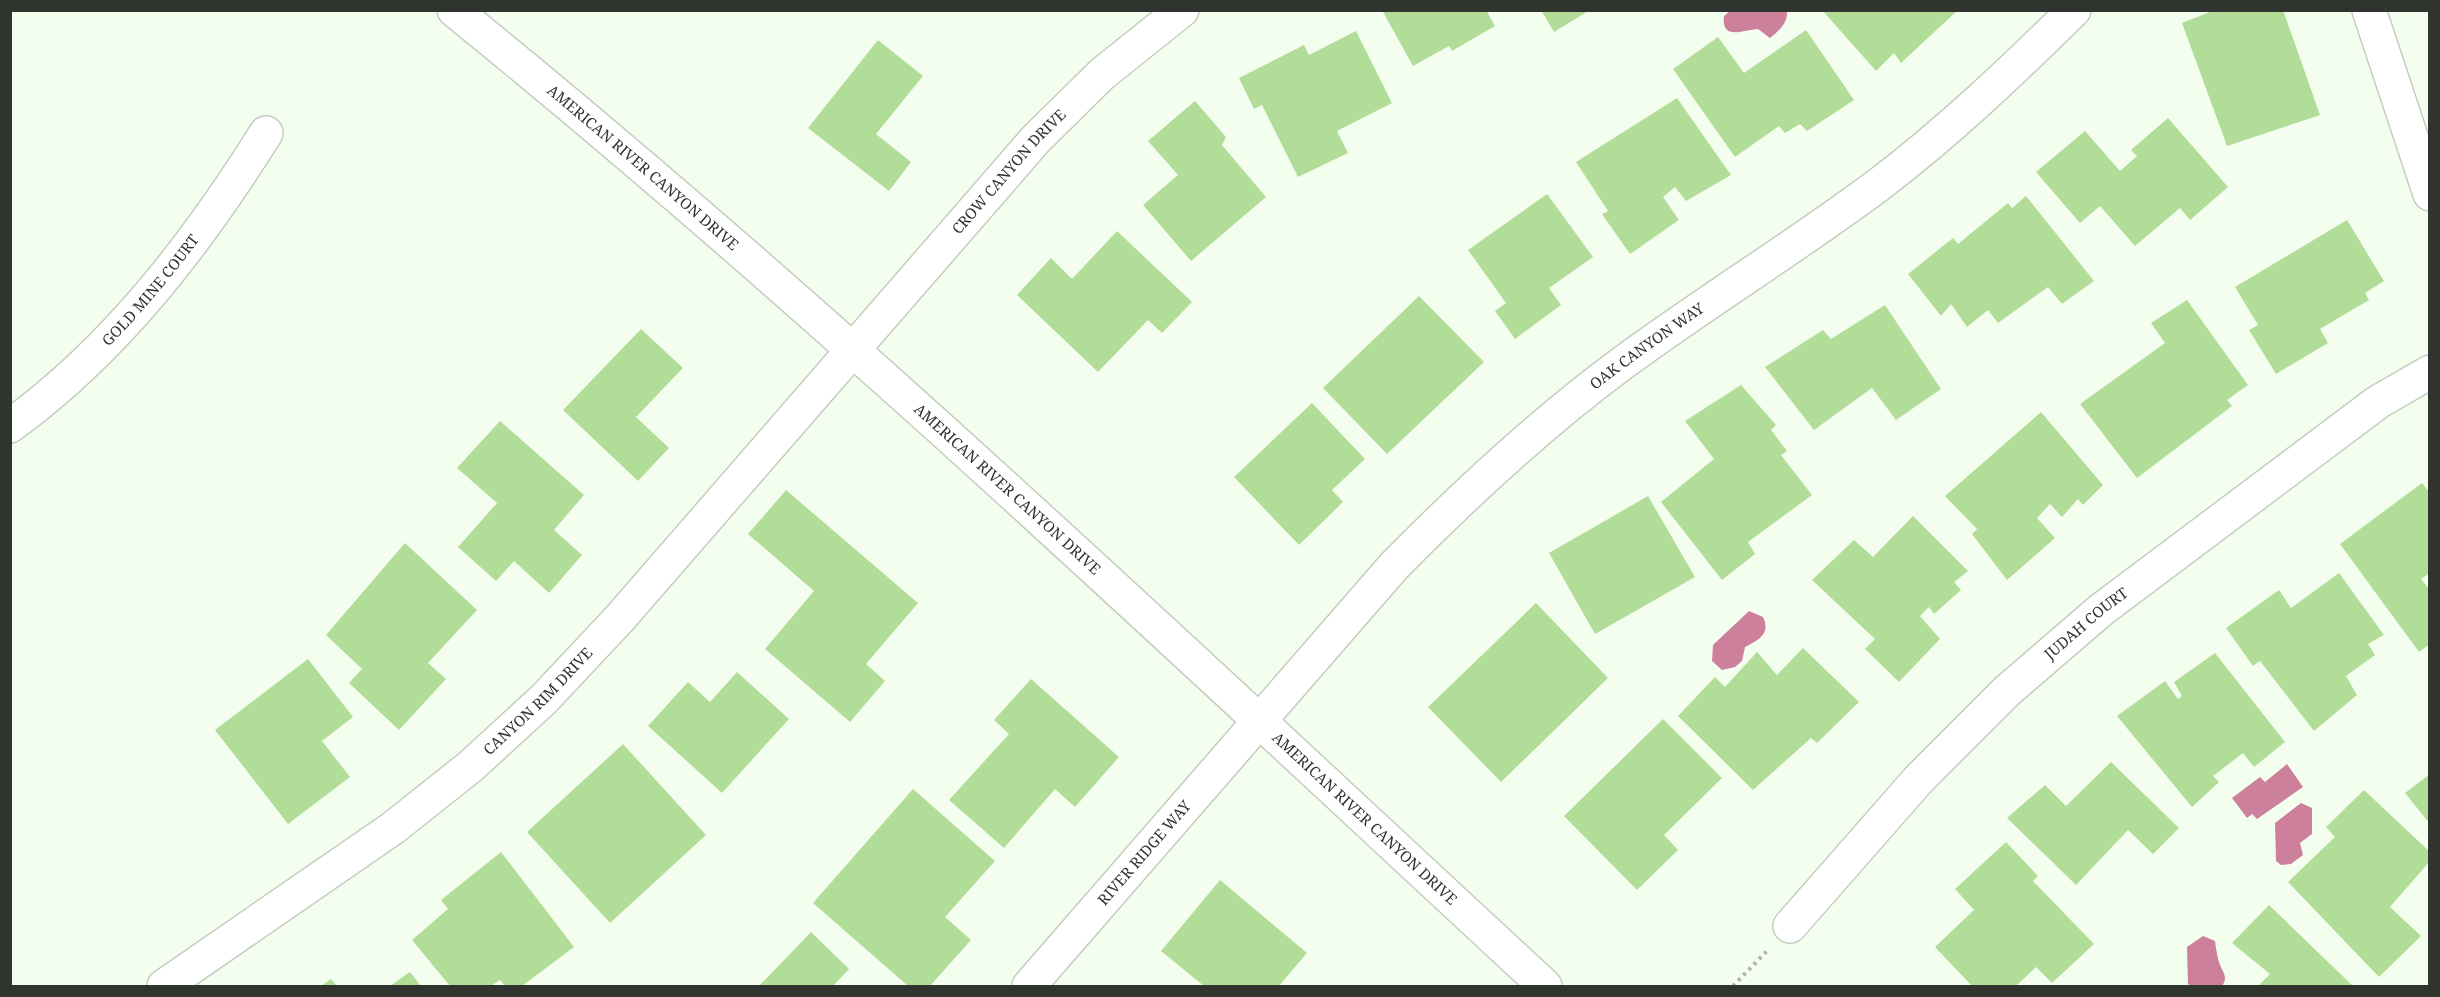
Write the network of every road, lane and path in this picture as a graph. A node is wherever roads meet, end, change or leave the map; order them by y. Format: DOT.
graph roads {
  1 [pos="454,10"];
  2 [pos="1182,10"];
  3 [pos="2073,10"];
  4 [pos="2369,10"];
  5 [pos="266,133"];
  6 [pos="2430,194"];
  7 [pos="854,349"];
  8 [pos="2430,372"];
  9 [pos="10,426"];
  10 [pos="1259,722"];
  11 [pos="1790,926"];
  12 [pos="164,987"];
  13 [pos="1029,987"];
  14 [pos="1545,987"];
  15 [pos="1733,987"];
  1 -- 7 [label="street, AMERICAN RIVER CANYON DRIVE"];
  2 -- 7 [label="street, CROW CANYON DRIVE"];
  3 -- 10 [label="street, OAK CANYON WAY"];
  4 -- 6 [label="street"];
  5 -- 9 [label="street, GOLD MINE COURT"];
  7 -- 10 [label="street, AMERICAN RIVER CANYON DRIVE"];
  7 -- 12 [label="street, CANYON RIM DRIVE"];
  8 -- 11 [label="street, JUDAH COURT"];
  10 -- 13 [label="street, RIVER RIDGE WAY"];
  10 -- 14 [label="street, AMERICAN RIVER CANYON DRIVE"];
  11 -- 15 [label="path"];
}
